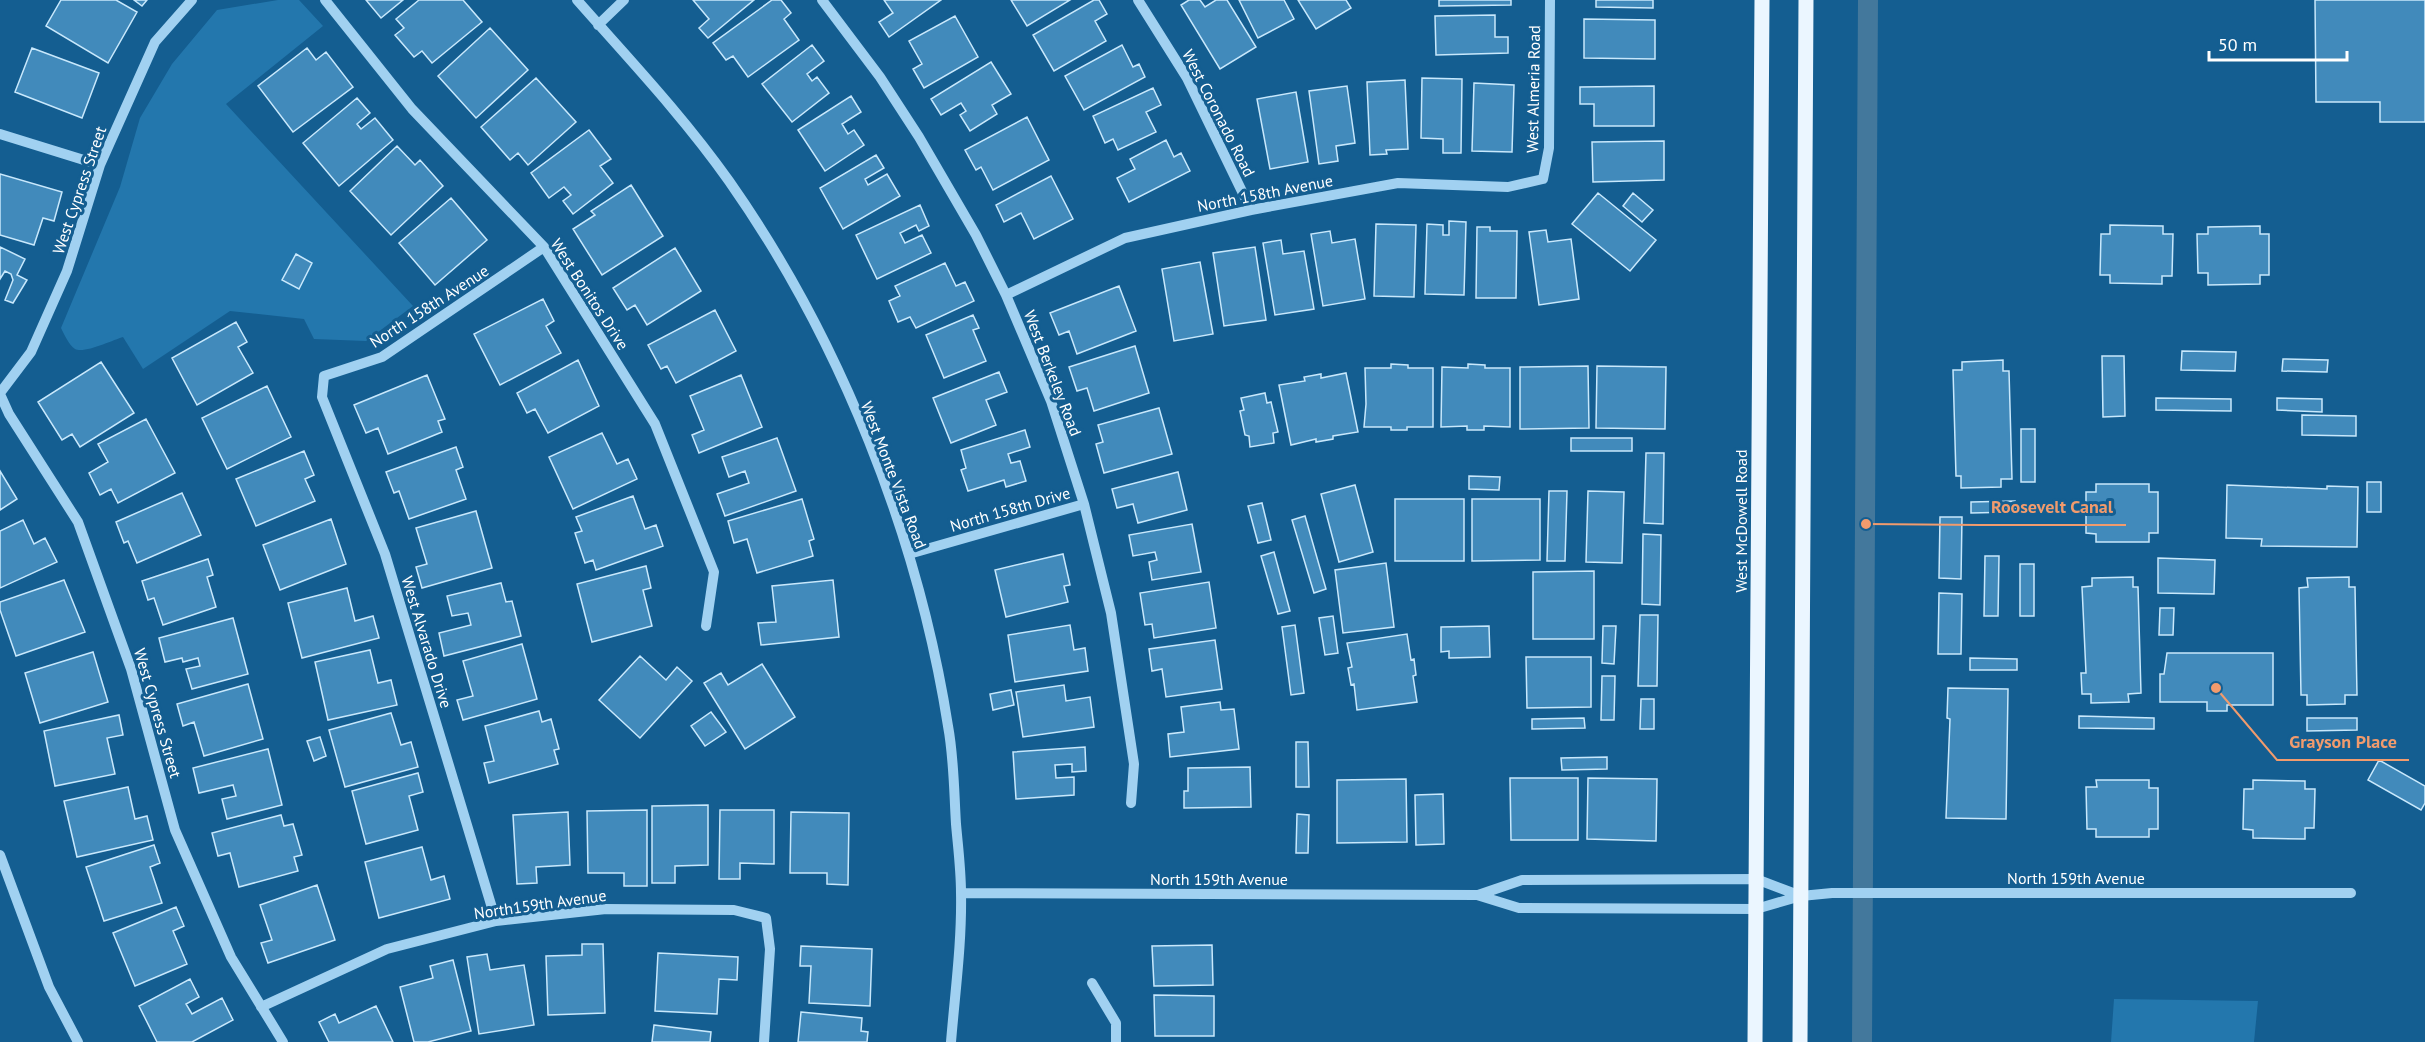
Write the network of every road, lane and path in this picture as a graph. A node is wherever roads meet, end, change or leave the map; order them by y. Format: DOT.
graph roads {
  1 [pos="192,0"];
  2 [pos="325,0"];
  3 [pos="577,0"];
  4 [pos="624,0"];
  5 [pos="822,0"];
  6 [pos="1138,0"];
  7 [pos="1550,0"];
  8 [pos="1762,0"];
  9 [pos="1806,0"];
  10 [pos="598,24"];
  11 [pos="0,134"];
  12 [pos="100,165"];
  13 [pos="1543,179"];
  14 [pos="1251,210"];
  15 [pos="544,247"];
  16 [pos="1006,295"];
  17 [pos="324,376"];
  18 [pos="0,394"];
  19 [pos="1084,504"];
  20 [pos="909,554"];
  21 [pos="706,626"];
  22 [pos="1131,803"];
  23 [pos="0,855"];
  24 [pos="1756,879"];
  25 [pos="961,893"];
  26 [pos="2351,893"];
  27 [pos="1477,895"];
  28 [pos="1801,896"];
  29 [pos="1756,909"];
  30 [pos="496,921"];
  31 [pos="1092,983"];
  32 [pos="261,1007"];
  33 [pos="78,1042"];
  34 [pos="284,1042"];
  35 [pos="764,1042"];
  36 [pos="951,1042"];
  37 [pos="1116,1042"];
  38 [pos="1755,1042"];
  39 [pos="1800,1042"];
  1 -- 12 [label="street, West Cypress Street"];
  2 -- 15 [label="street, West Bonitos Drive"];
  3 -- 10 [label="street, West Monte Vista Road"];
  4 -- 10 [label="street"];
  5 -- 16 [label="street, West Berkeley Road"];
  6 -- 14 [label="street, West Coronado Road"];
  7 -- 13 [label="street, West Almeria Road"];
  8 -- 24 [label="main road, West McDowell Road"];
  9 -- 28 [label="main road"];
  10 -- 20 [label="street, West Monte Vista Road"];
  11 -- 12 [label="street"];
  12 -- 18 [label="street, West Cypress Street"];
  13 -- 14 [label="street, North 158th Avenue"];
  14 -- 16 [label="street, North 158th Avenue"];
  15 -- 17 [label="street, North 158th Avenue"];
  15 -- 21 [label="street, West Bonitos Drive"];
  16 -- 19 [label="street, West Berkeley Road"];
  17 -- 30 [label="street, West Alvarado Drive"];
  18 -- 32 [label="street, West Cypress Street"];
  19 -- 20 [label="street, North 158th Drive"];
  19 -- 22 [label="street, West Berkeley Road"];
  20 -- 25 [label="street, West Monte Vista Road"];
  23 -- 33 [label="street"];
  24 -- 27 [label="street, North 159th Avenue"];
  24 -- 28 [label="street, North 159th Avenue"];
  24 -- 29 [label="main road, West McDowell Road"];
  25 -- 27 [label="street, North 159th Avenue"];
  25 -- 36 [label="street, West Monte Vista Road"];
  26 -- 28 [label="street, North 159th Avenue"];
  27 -- 29 [label="street, North 159th Avenue"];
  28 -- 29 [label="street, North 159th Avenue"];
  28 -- 39 [label="main road"];
  29 -- 38 [label="main road, West McDowell Road"];
  30 -- 32 [label="street, North159th Avenue"];
  30 -- 35 [label="street, North159th Avenue"];
  31 -- 37 [label="street"];
  32 -- 34 [label="street, West Cypress Street"];
}
